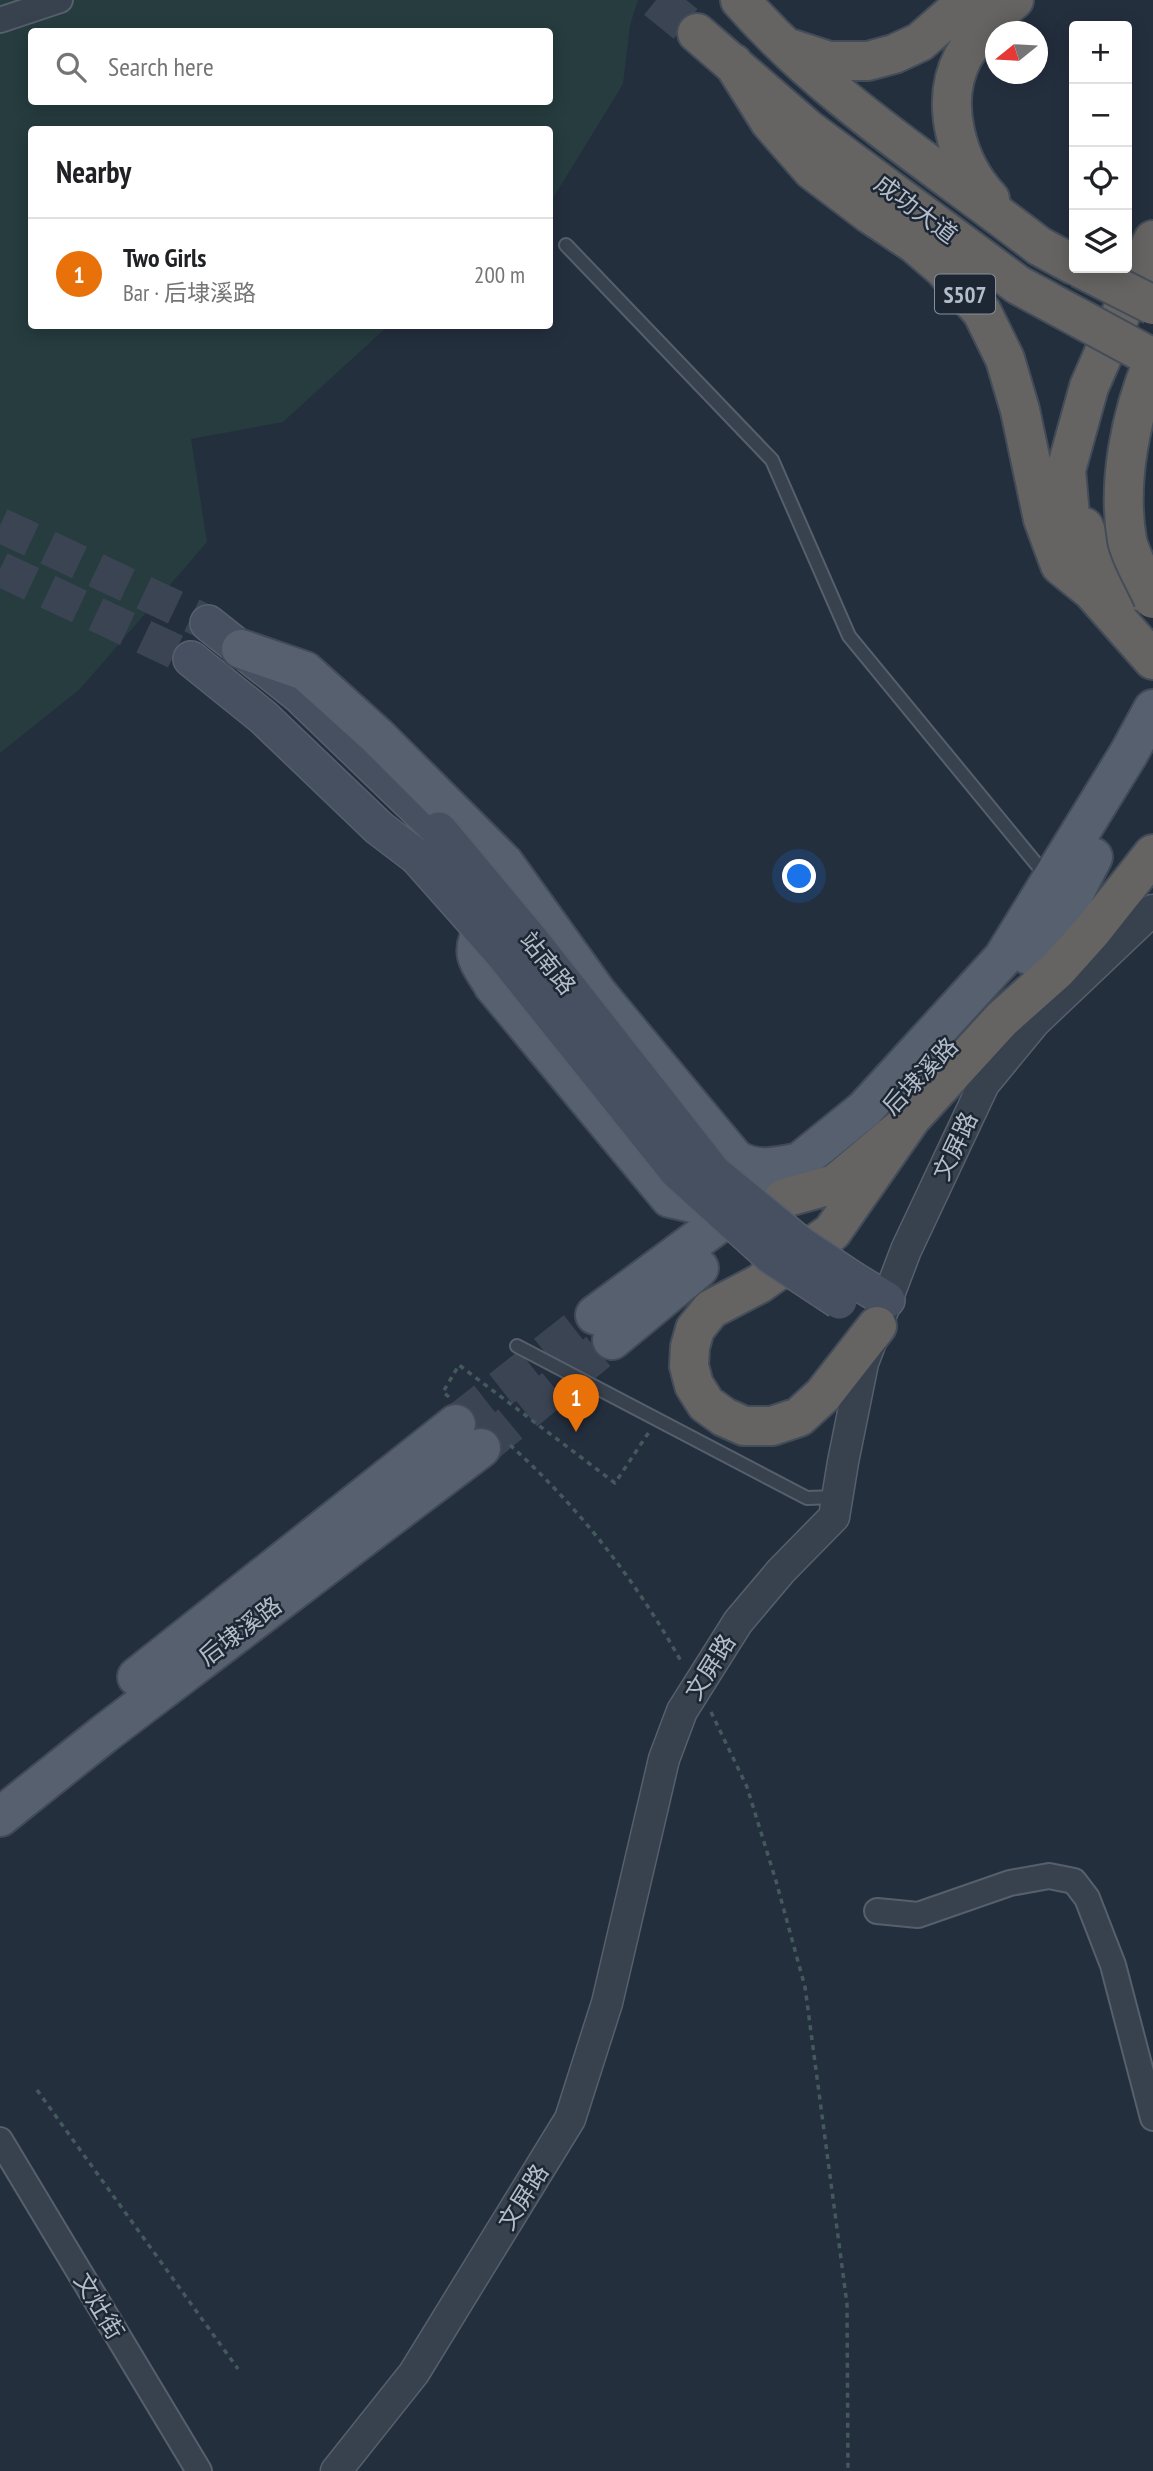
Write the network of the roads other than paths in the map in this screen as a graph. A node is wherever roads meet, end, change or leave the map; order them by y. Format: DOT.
graph roads {
  1 [pos="60,0"];
  2 [pos="740,0"];
  3 [pos="968,0"];
  4 [pos="1014,0"];
  5 [pos="0,20"];
  6 [pos="697,33"];
  7 [pos="782,46"];
  8 [pos="733,63"];
  9 [pos="1030,239"];
  10 [pos="1153,240"];
  11 [pos="566,245"];
  12 [pos="1069,262"];
  13 [pos="1090,273"];
  14 [pos="1153,278"];
  15 [pos="1153,305"];
  16 [pos="1153,359"];
  17 [pos="1092,591"];
  18 [pos="1153,596"];
  19 [pos="208,622"];
  20 [pos="241,649"];
  21 [pos="191,659"];
  22 [pos="1153,660"];
  23 [pos="1153,709"];
  24 [pos="1153,746"];
  25 [pos="1153,854"];
  26 [pos="1050,881"];
  27 [pos="1153,911"];
  28 [pos="565,948"];
  29 [pos="910,1120"];
  30 [pos="800,1162"];
  31 [pos="784,1198"];
  32 [pos="719,1209"];
  33 [pos="846,1291"];
  34 [pos="882,1313"];
  35 [pos="517,1346"];
  36 [pos="837,1497"];
  37 [pos="0,1785"];
  38 [pos="0,1817"];
  39 [pos="877,1911"];
  40 [pos="1153,2118"];
  41 [pos="0,2140"];
  42 [pos="199,2471"];
  43 [pos="336,2471"];
  1 -- 5 [label="street"];
  2 -- 7 [label="highway, 成功大道"];
  3 -- 7 [label="highway"];
  4 -- 9 [label="highway"];
  6 -- 8 [label="highway, 成功大道"];
  7 -- 9 [label="highway, 成功大道"];
  8 -- 16 [label="highway, 成功大道, bridge"];
  8 -- 17 [label="highway, S507"];
  9 -- 12 [label="highway, 成功大道"];
  10 -- 17 [label="highway"];
  11 -- 26 [label="lane"];
  13 -- 15 [label="highway, bridge"];
  14 -- 18 [label="highway"];
  16 -- 18 [label="highway, bridge"];
  17 -- 22 [label="highway"];
  19 -- 20 [label="main road, 站南路"];
  20 -- 28 [label="main road"];
  20 -- 33 [label="main road, 站南路, bridge"];
  21 -- 32 [label="main road, 站南路, bridge"];
  23 -- 26 [label="main road"];
  24 -- 31 [label="main road, 后埭溪路"];
  25 -- 29 [label="highway"];
  26 -- 30 [label="main road"];
  27 -- 34 [label="street, 文屏路"];
  28 -- 30 [label="main road"];
  28 -- 32 [label="main road"];
  29 -- 31 [label="highway"];
  29 -- 34 [label="highway"];
  30 -- 31 [label="main road, 后埭溪路"];
  32 -- 33 [label="main road, 站南路, bridge"];
  33 -- 34 [label="main road, 站南路"];
  34 -- 36 [label="street, 文屏路"];
  35 -- 36 [label="lane"];
  36 -- 43 [label="street, 文屏路"];
  37 -- 38 [label="main road, 后埭溪路"];
  39 -- 40 [label="street"];
  41 -- 42 [label="street, 文灶街"];
}
